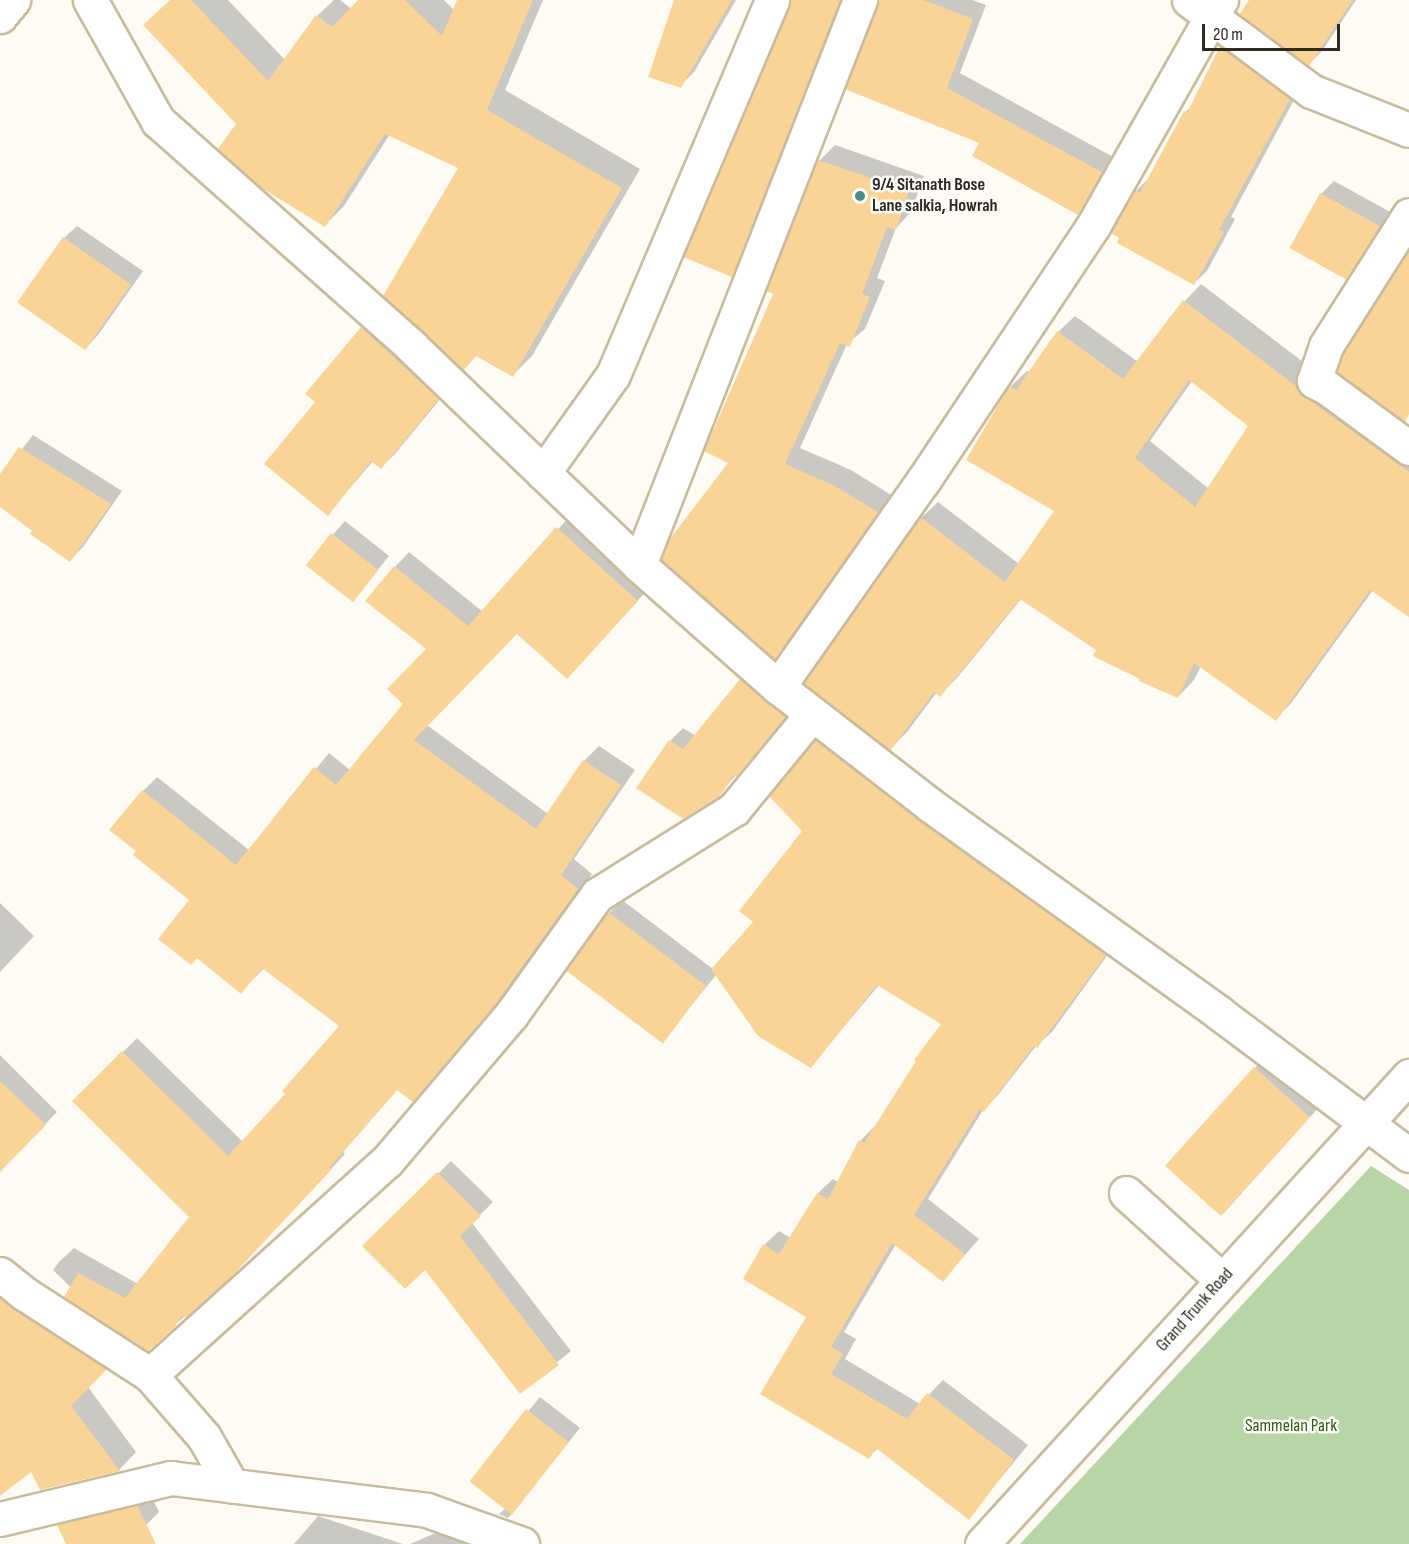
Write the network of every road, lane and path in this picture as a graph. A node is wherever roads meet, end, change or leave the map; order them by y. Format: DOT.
graph roads {
  1 [pos="13,0"];
  2 [pos="90,0"];
  3 [pos="772,0"];
  4 [pos="860,0"];
  5 [pos="1207,6"];
  6 [pos="0,16"];
  7 [pos="1409,130"];
  8 [pos="1409,215"];
  9 [pos="1409,448"];
  10 [pos="543,472"];
  11 [pos="639,565"];
  12 [pos="778,687"];
  13 [pos="812,714"];
  14 [pos="1409,1076"];
  15 [pos="1366,1123"];
  16 [pos="1409,1155"];
  17 [pos="1126,1193"];
  18 [pos="0,1274"];
  19 [pos="1222,1280"];
  20 [pos="150,1375"];
  21 [pos="232,1486"];
  22 [pos="0,1519"];
  23 [pos="522,1544"];
  24 [pos="982,1544"];
  1 -- 6 [label="street"];
  2 -- 10 [label="street"];
  3 -- 10 [label="street"];
  4 -- 11 [label="street"];
  5 -- 7 [label="street"];
  5 -- 12 [label="street"];
  8 -- 9 [label="street"];
  10 -- 11 [label="street"];
  11 -- 12 [label="street"];
  12 -- 13 [label="street"];
  13 -- 15 [label="street"];
  13 -- 20 [label="street"];
  14 -- 15 [label="street, Grand Trunk Road"];
  15 -- 16 [label="street"];
  15 -- 19 [label="street, Grand Trunk Road"];
  17 -- 19 [label="street"];
  18 -- 20 [label="street"];
  19 -- 24 [label="street, Grand Trunk Road"];
  20 -- 21 [label="street"];
  21 -- 22 [label="street"];
  21 -- 23 [label="street"];
}
